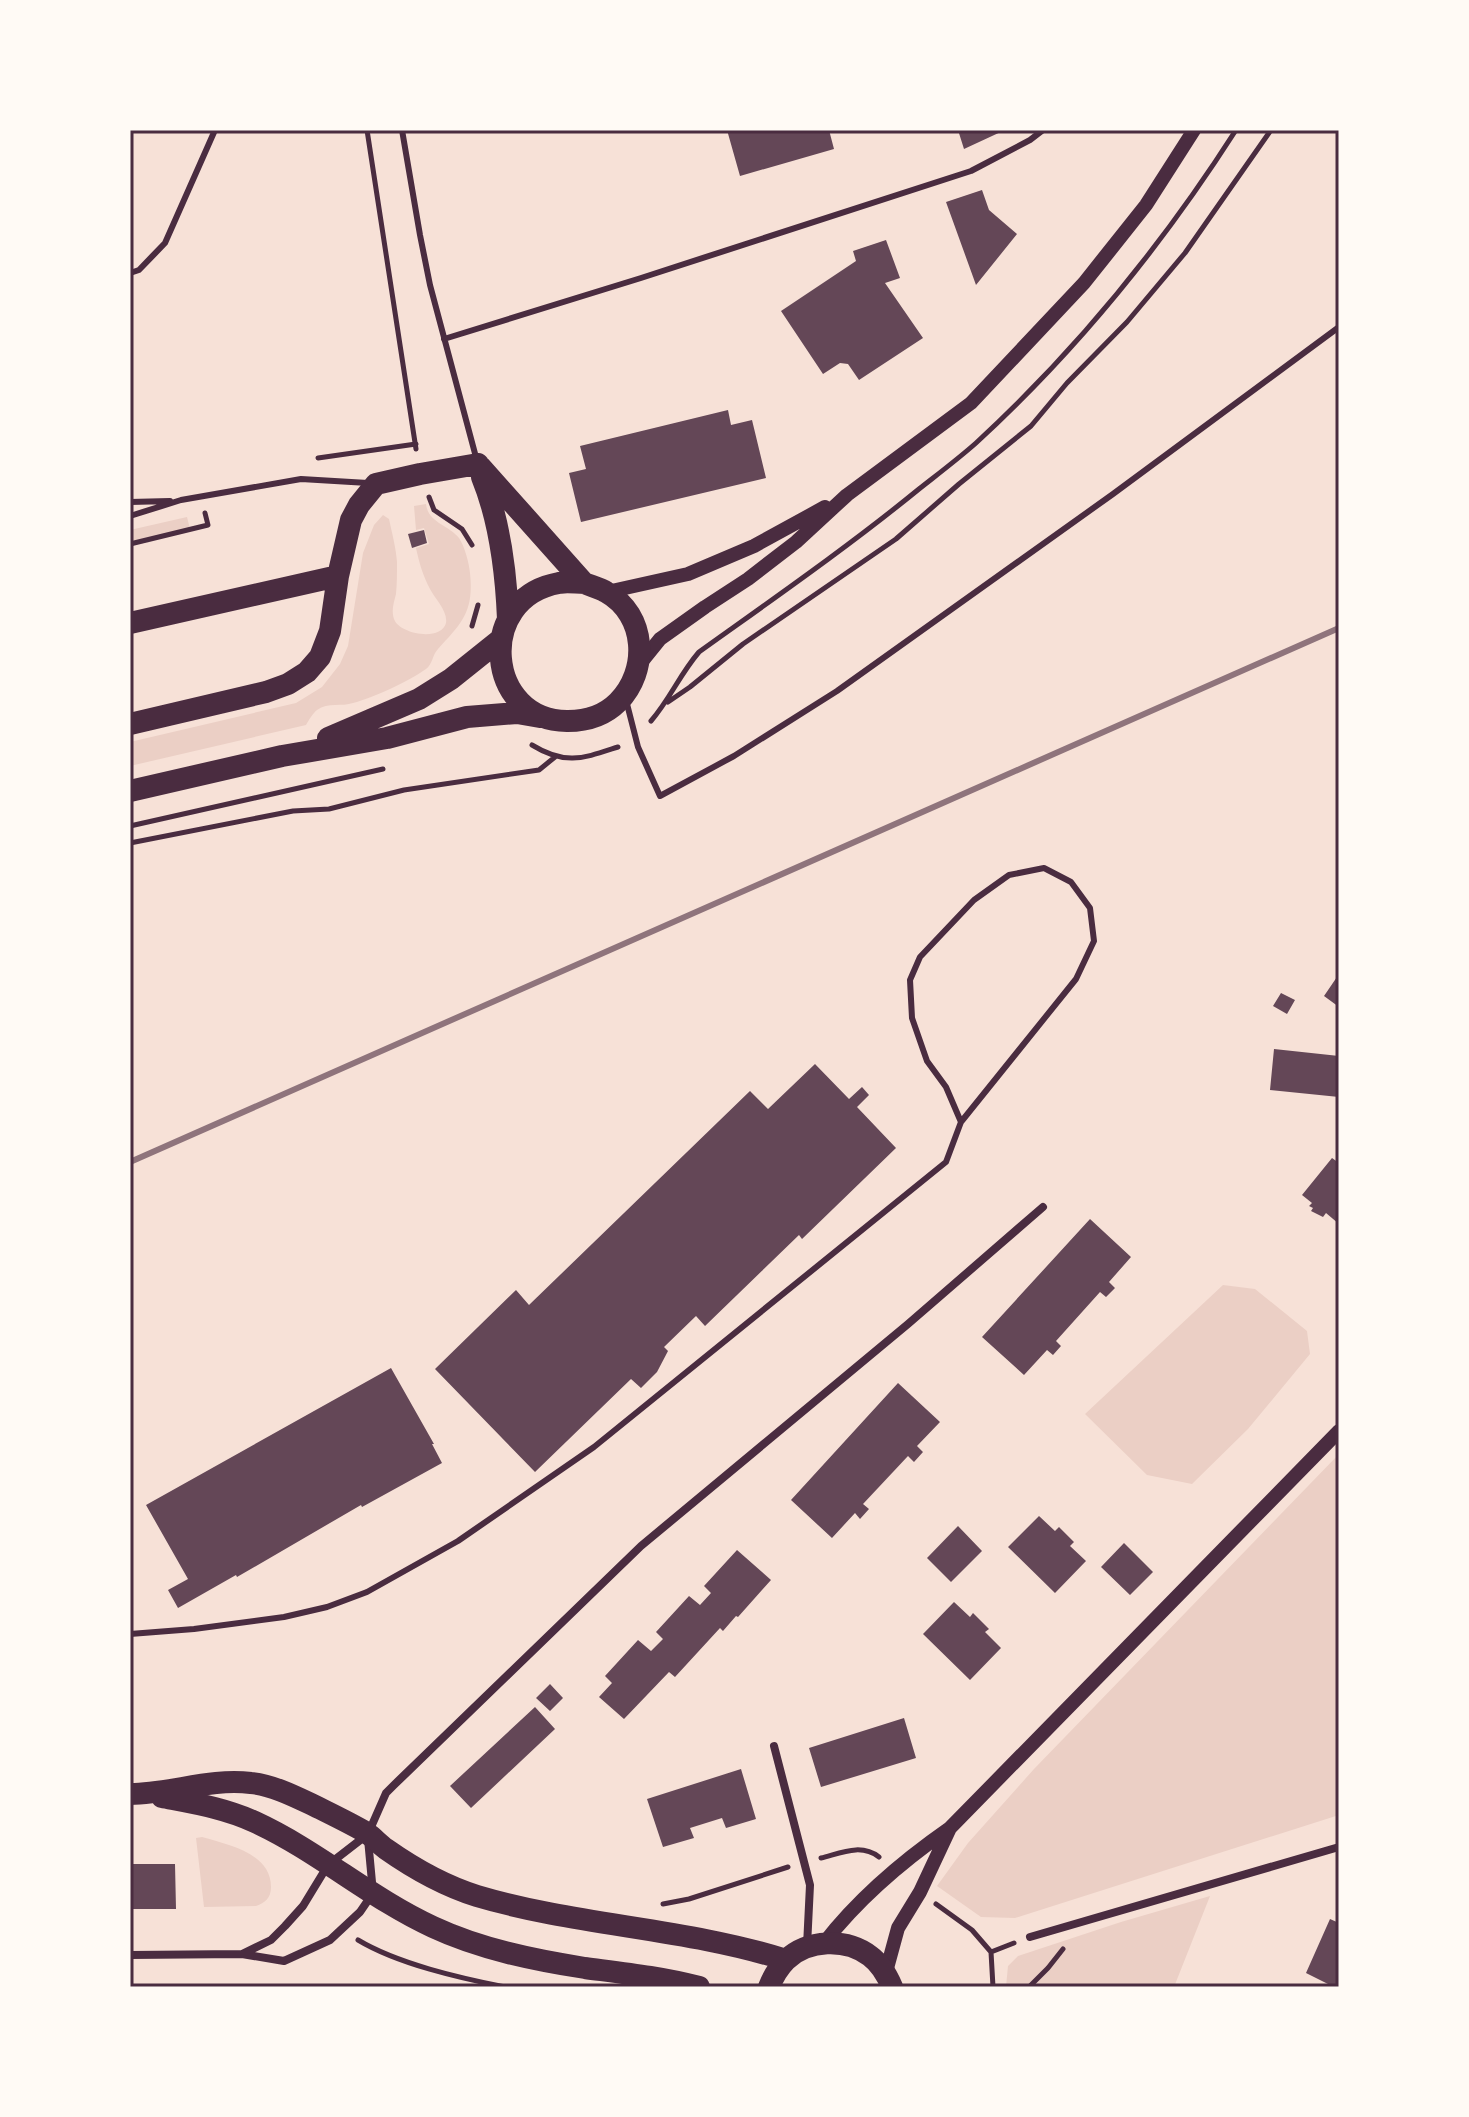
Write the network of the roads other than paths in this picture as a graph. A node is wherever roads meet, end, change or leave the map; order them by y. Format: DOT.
graph roads {
  1 [pos="215,130"];
  2 [pos="402,130"];
  3 [pos="1043,130"];
  4 [pos="1194,130"];
  5 [pos="130,273"];
  6 [pos="1339,327"];
  7 [pos="444,339"];
  8 [pos="478,464"];
  9 [pos="376,484"];
  10 [pos="847,495"];
  11 [pos="181,500"];
  12 [pos="130,502"];
  13 [pos="130,516"];
  14 [pos="338,576"];
  15 [pos="584,583"];
  16 [pos="607,592"];
  17 [pos="130,623"];
  18 [pos="504,629"];
  19 [pos="639,665"];
  20 [pos="625,695"];
  21 [pos="545,717"];
  22 [pos="130,724"];
  23 [pos="282,756"];
  24 [pos="130,791"];
  25 [pos="961,1122"];
  26 [pos="1043,1207"];
  27 [pos="1339,1431"];
  28 [pos="130,1634"];
  29 [pos="774,1746"];
  30 [pos="137,1794"];
  31 [pos="950,1828"];
  32 [pos="368,1834"];
  33 [pos="1339,1847"];
  34 [pos="328,1865"];
  35 [pos="373,1893"];
  36 [pos="1030,1937"];
  37 [pos="816,1945"];
  38 [pos="242,1954"];
  39 [pos="130,1955"];
  40 [pos="786,1960"];
  41 [pos="889,1980"];
  42 [pos="699,1987"];
  43 [pos="769,1987"];
  1 -- 5 [label="lane"];
  2 -- 7 [label="lane"];
  3 -- 7 [label="lane"];
  4 -- 10 [label="street"];
  6 -- 20 [label="lane"];
  7 -- 8 [label="lane"];
  8 -- 9 [label="highway"];
  8 -- 15 [label="highway"];
  8 -- 18 [label="highway"];
  9 -- 11 [label="lane"];
  9 -- 14 [label="highway"];
  10 -- 16 [label="street"];
  10 -- 19 [label="street"];
  11 -- 12 [label="lane"];
  11 -- 13 [label="lane"];
  14 -- 17 [label="highway"];
  14 -- 22 [label="highway"];
  15 -- 16 [label="highway"];
  15 -- 18 [label="highway"];
  16 -- 19 [label="highway"];
  18 -- 21 [label="highway"];
  18 -- 23 [label="highway"];
  19 -- 20 [label="highway"];
  20 -- 21 [label="highway"];
  21 -- 23 [label="highway"];
  23 -- 24 [label="highway"];
  25 -- 25 [label="lane"];
  25 -- 28 [label="lane"];
  26 -- 32 [label="street"];
  27 -- 31 [label="street"];
  29 -- 37 [label="street"];
  30 -- 32 [label="highway"];
  30 -- 34 [label="highway"];
  31 -- 37 [label="street"];
  31 -- 41 [label="street"];
  32 -- 34 [label="street"];
  32 -- 35 [label="street"];
  32 -- 40 [label="highway"];
  33 -- 36 [label="street"];
  34 -- 35 [label="highway"];
  34 -- 38 [label="street"];
  35 -- 38 [label="street"];
  35 -- 42 [label="highway"];
  37 -- 40 [label="highway"];
  37 -- 41 [label="highway"];
  38 -- 39 [label="street"];
  40 -- 43 [label="highway"];
}
